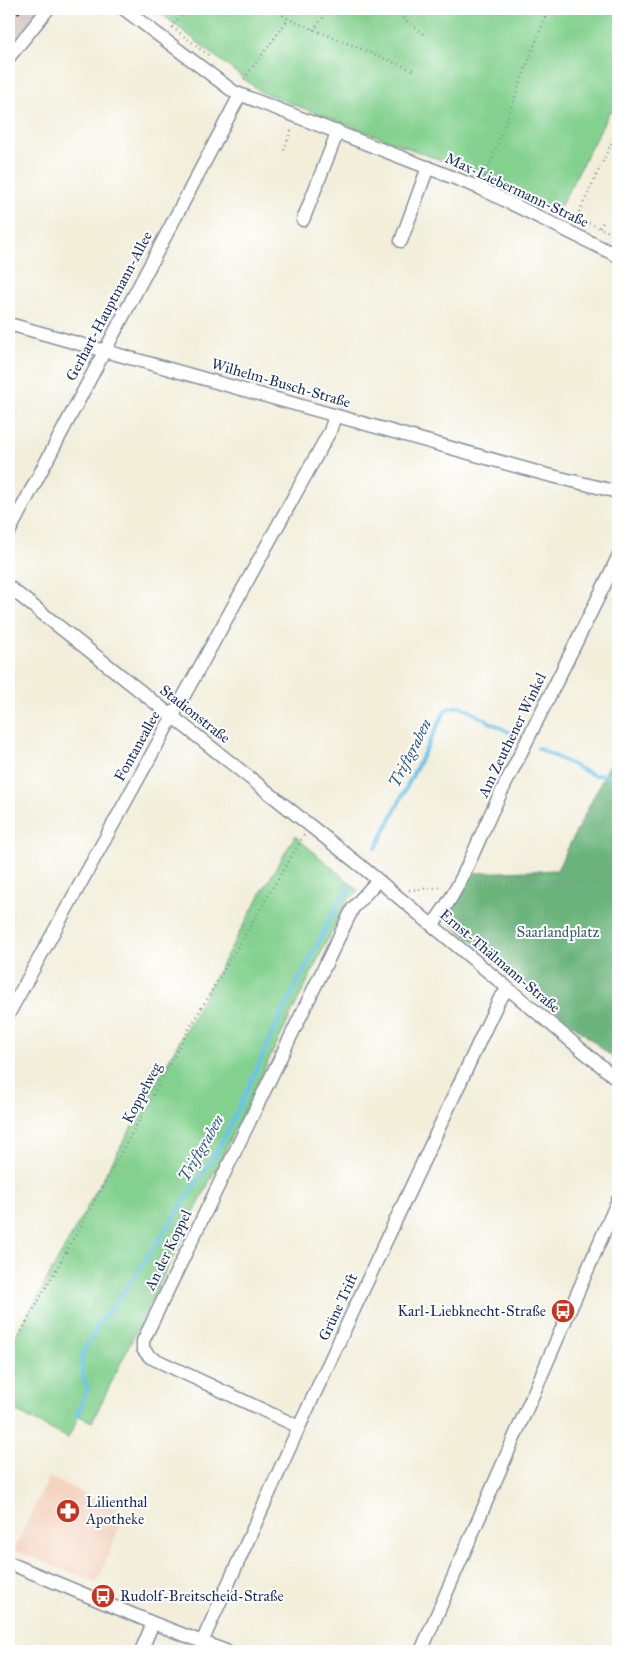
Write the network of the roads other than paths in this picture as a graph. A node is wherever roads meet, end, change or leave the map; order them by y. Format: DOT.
graph roads {
  1 [pos="48,9"];
  2 [pos="124,9"];
  3 [pos="9,57"];
  4 [pos="240,95"];
  5 [pos="338,131"];
  6 [pos="428,167"];
  7 [pos="303,220"];
  8 [pos="401,240"];
  9 [pos="618,256"];
  10 [pos="9,324"];
  11 [pos="103,351"];
  12 [pos="335,416"];
  13 [pos="618,492"];
  14 [pos="9,532"];
  15 [pos="618,557"];
  16 [pos="9,587"];
  17 [pos="172,716"];
  18 [pos="361,866"];
  19 [pos="378,880"];
  20 [pos="432,925"];
  21 [pos="508,989"];
  22 [pos="9,1013"];
  23 [pos="618,1080"];
  24 [pos="618,1200"];
  25 [pos="299,1427"];
  26 [pos="9,1563"];
  27 [pos="153,1623"];
  28 [pos="202,1642"];
  29 [pos="141,1651"];
  30 [pos="226,1651"];
  31 [pos="421,1651"];
  1 -- 3 [label="street"];
  2 -- 4 [label="street, Max-Liebermann-Straße"];
  4 -- 5 [label="street, Max-Liebermann-Straße"];
  4 -- 11 [label="street, Gerhart-Hauptmann-Allee"];
  5 -- 6 [label="street, Max-Liebermann-Straße"];
  5 -- 7 [label="street"];
  6 -- 8 [label="street, Max-Liebermann-Straße"];
  6 -- 9 [label="street, Max-Liebermann-Straße"];
  10 -- 11 [label="street, Wilhelm-Busch-Straße"];
  11 -- 12 [label="street, Wilhelm-Busch-Straße"];
  11 -- 14 [label="street, Gerhart-Hauptmann-Allee"];
  12 -- 13 [label="street, Wilhelm-Busch-Straße"];
  12 -- 17 [label="street, Fontaneallee"];
  15 -- 20 [label="street, Am Zeuthener Winkel"];
  16 -- 17 [label="street, Stadionstraße"];
  17 -- 18 [label="street, Stadionstraße"];
  17 -- 22 [label="street, Fontaneallee"];
  18 -- 19 [label="street, Ernst-Thälmann-Straße"];
  19 -- 20 [label="street, Ernst-Thälmann-Straße"];
  19 -- 25 [label="street, An der Koppel"];
  20 -- 21 [label="street, Ernst-Thälmann-Straße"];
  21 -- 23 [label="street, Ernst-Thälmann-Straße"];
  21 -- 25 [label="street, Grüne Trift"];
  24 -- 31 [label="street"];
  25 -- 28 [label="street, Grüne Trift"];
  26 -- 27 [label="street"];
  27 -- 28 [label="street"];
  27 -- 29 [label="street"];
  28 -- 30 [label="street"];
}
